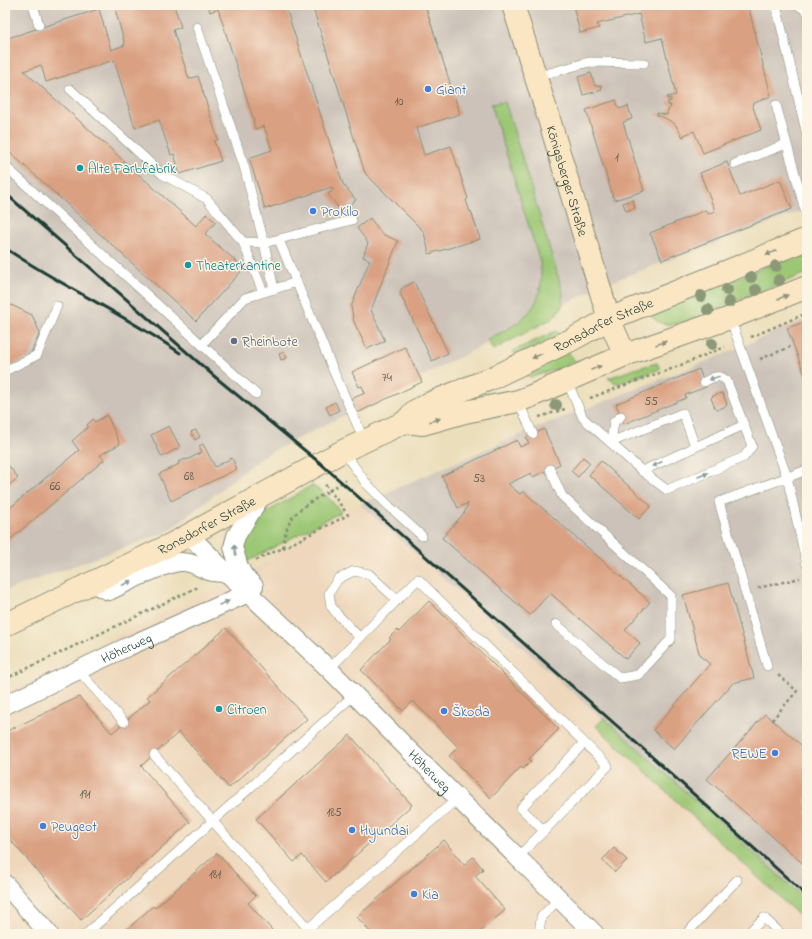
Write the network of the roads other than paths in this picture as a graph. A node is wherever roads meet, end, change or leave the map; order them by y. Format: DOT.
graph roads {
  1 [pos="33,5"];
  2 [pos="513,5"];
  3 [pos="776,5"];
  4 [pos="798,5"];
  5 [pos="807,11"];
  6 [pos="39,25"];
  7 [pos="197,27"];
  8 [pos="644,62"];
  9 [pos="535,77"];
  10 [pos="70,89"];
  11 [pos="776,106"];
  12 [pos="807,135"];
  13 [pos="786,144"];
  14 [pos="735,164"];
  15 [pos="5,166"];
  16 [pos="807,217"];
  17 [pos="352,220"];
  18 [pos="807,239"];
  19 [pos="279,240"];
  20 [pos="243,242"];
  21 [pos="264,243"];
  22 [pos="297,282"];
  23 [pos="807,287"];
  24 [pos="274,289"];
  25 [pos="263,292"];
  26 [pos="57,306"];
  27 [pos="730,318"];
  28 [pos="609,320"];
  29 [pos="202,344"];
  30 [pos="625,356"];
  31 [pos="5,370"];
  32 [pos="567,381"];
  33 [pos="704,382"];
  34 [pos="256,394"];
  35 [pos="518,401"];
  36 [pos="621,416"];
  37 [pos="406,422"];
  38 [pos="744,426"];
  39 [pos="533,434"];
  40 [pos="364,440"];
  41 [pos="611,442"];
  42 [pos="695,446"];
  43 [pos="343,451"];
  44 [pos="550,469"];
  45 [pos="807,470"];
  46 [pos="642,471"];
  47 [pos="787,477"];
  48 [pos="262,496"];
  49 [pos="189,535"];
  50 [pos="422,536"];
  51 [pos="807,565"];
  52 [pos="227,573"];
  53 [pos="91,583"];
  54 [pos="248,593"];
  55 [pos="397,600"];
  56 [pos="264,608"];
  57 [pos="556,624"];
  58 [pos="5,625"];
  59 [pos="360,638"];
  60 [pos="767,666"];
  61 [pos="329,669"];
  62 [pos="78,670"];
  63 [pos="354,695"];
  64 [pos="5,705"];
  65 [pos="124,722"];
  66 [pos="584,743"];
  67 [pos="154,755"];
  68 [pos="458,798"];
  69 [pos="213,821"];
  70 [pos="544,831"];
  71 [pos="518,857"];
  72 [pos="737,880"];
  73 [pos="5,884"];
  74 [pos="559,899"];
  75 [pos="308,932"];
  76 [pos="753,932"];
  77 [pos="49,934"];
  78 [pos="86,934"];
  79 [pos="539,934"];
  80 [pos="595,934"];
  81 [pos="686,934"];
  82 [pos="781,934"];
  1 -- 6 [label="lane"];
  2 -- 9 [label="main road, Königsberger Straße"];
  3 -- 12 [label="lane"];
  4 -- 5 [label="lane"];
  7 -- 21 [label="lane"];
  8 -- 9 [label="lane"];
  9 -- 28 [label="main road, Königsberger Straße"];
  10 -- 20 [label="lane"];
  11 -- 13 [label="lane"];
  13 -- 14 [label="lane"];
  13 -- 16 [label="lane"];
  15 -- 29 [label="lane"];
  17 -- 19 [label="lane"];
  18 -- 28 [label="main road, Ronsdorfer Straße, one-way"];
  19 -- 21 [label="lane"];
  19 -- 22 [label="lane"];
  20 -- 21 [label="lane"];
  20 -- 25 [label="lane"];
  21 -- 24 [label="lane"];
  22 -- 24 [label="lane"];
  22 -- 40 [label="lane"];
  27 -- 23 [label="main road, Ronsdorfer Straße, one-way"];
  24 -- 25 [label="lane"];
  25 -- 29 [label="lane"];
  26 -- 31 [label="lane"];
  30 -- 27 [label="main road, Ronsdorfer Straße, one-way"];
  27 -- 47 [label="lane"];
  28 -- 30 [label="main road, Königsberger Straße"];
  28 -- 37 [label="main road, Ronsdorfer Straße, one-way"];
  29 -- 34 [label="lane"];
  32 -- 30 [label="main road, Ronsdorfer Straße, one-way"];
  32 -- 35 [label="main road, Ronsdorfer Straße"];
  32 -- 41 [label="lane"];
  38 -- 33 [label="lane, one-way"];
  37 -- 35 [label="main road, Ronsdorfer Straße, one-way"];
  35 -- 39 [label="lane"];
  36 -- 41 [label="lane"];
  37 -- 40 [label="main road, Ronsdorfer Straße"];
  38 -- 42 [label="lane"];
  46 -- 38 [label="lane, one-way"];
  40 -- 43 [label="main road, Ronsdorfer Straße"];
  41 -- 42 [label="lane"];
  41 -- 46 [label="lane"];
  42 -- 46 [label="lane, one-way"];
  43 -- 48 [label="main road, Ronsdorfer Straße"];
  43 -- 50 [label="lane"];
  44 -- 57 [label="lane"];
  45 -- 47 [label="lane"];
  47 -- 51 [label="lane"];
  47 -- 60 [label="lane"];
  48 -- 49 [label="main road, Ronsdorfer Straße"];
  56 -- 48 [label="street, Höherweg, one-way"];
  49 -- 52 [label="street, Höherweg"];
  49 -- 53 [label="main road, Ronsdorfer Straße"];
  53 -- 52 [label="street, one-way"];
  52 -- 54 [label="street, Höherweg"];
  53 -- 58 [label="main road, Ronsdorfer Straße"];
  54 -- 56 [label="street, Höherweg"];
  62 -- 54 [label="street, Höherweg, one-way"];
  55 -- 59 [label="lane"];
  55 -- 59 [label="lane"];
  55 -- 66 [label="lane"];
  56 -- 61 [label="street, Höherweg"];
  59 -- 61 [label="lane"];
  61 -- 63 [label="street, Höherweg"];
  62 -- 64 [label="street, Höherweg"];
  62 -- 65 [label="lane"];
  63 -- 68 [label="street, Höherweg"];
  63 -- 69 [label="lane"];
  66 -- 70 [label="lane"];
  66 -- 70 [label="lane"];
  67 -- 69 [label="lane"];
  68 -- 71 [label="street, Höherweg"];
  68 -- 75 [label="lane"];
  69 -- 75 [label="lane"];
  69 -- 78 [label="lane"];
  70 -- 71 [label="lane"];
  71 -- 74 [label="street, Höherweg"];
  72 -- 81 [label="lane"];
  73 -- 77 [label="street"];
  74 -- 79 [label="lane"];
  74 -- 80 [label="street, Höherweg"];
  76 -- 82 [label="lane"];
}
